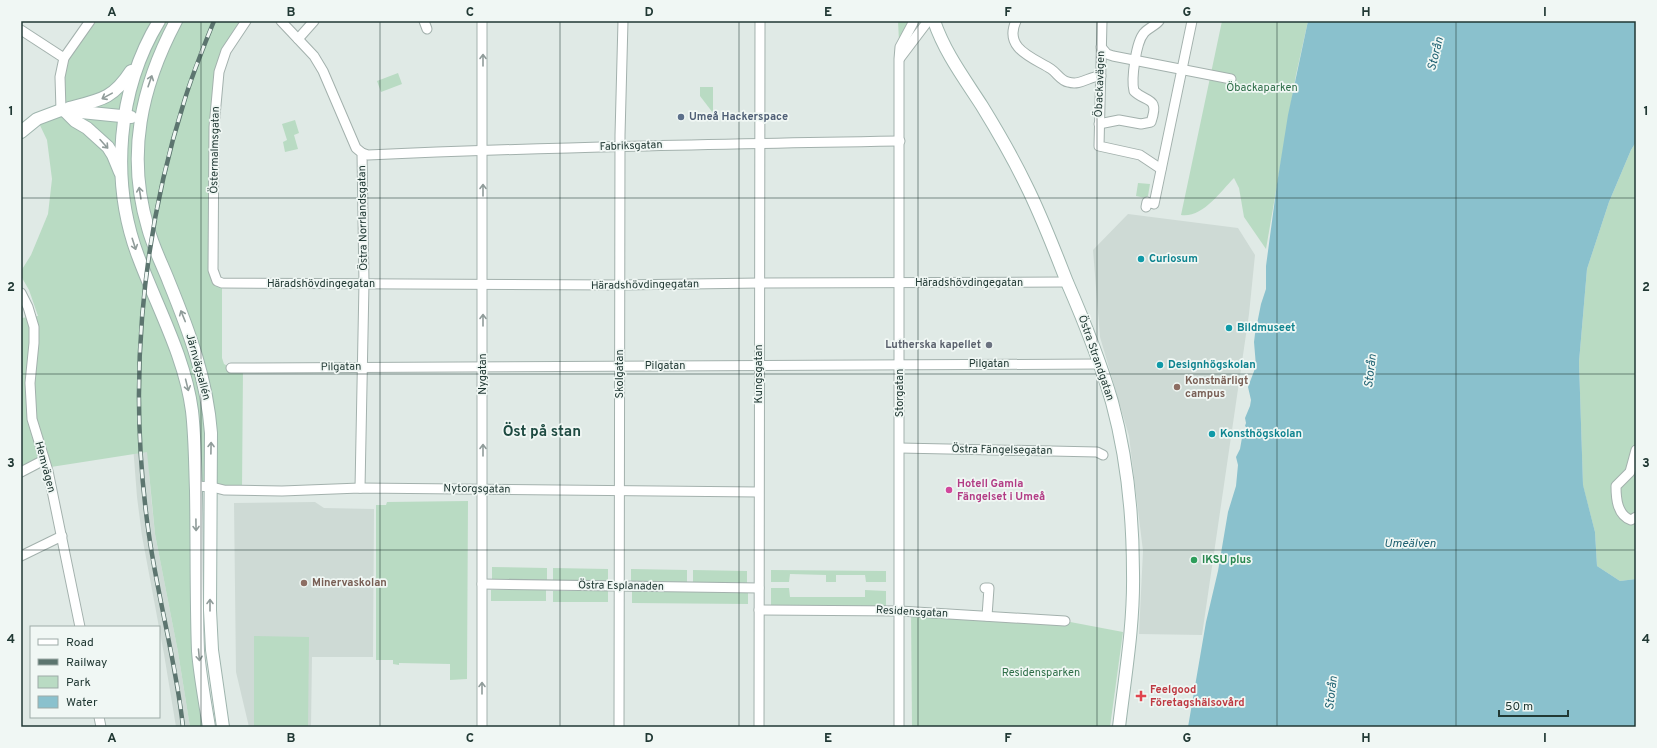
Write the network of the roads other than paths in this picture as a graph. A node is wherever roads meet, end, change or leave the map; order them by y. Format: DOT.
graph roads {
  1 [pos="90,21"];
  2 [pos="159,21"];
  3 [pos="176,21"];
  4 [pos="246,21"];
  5 [pos="281,21"];
  6 [pos="314,21"];
  7 [pos="482,21"];
  8 [pos="623,21"];
  9 [pos="760,21"];
  10 [pos="914,21"];
  11 [pos="928,21"];
  12 [pos="934,21"];
  13 [pos="1016,21"];
  14 [pos="1102,21"];
  15 [pos="1159,21"];
  16 [pos="1192,21"];
  17 [pos="21,30"];
  18 [pos="298,39"];
  19 [pos="1101,47"];
  20 [pos="140,56"];
  21 [pos="64,58"];
  22 [pos="899,60"];
  23 [pos="1135,60"];
  24 [pos="1182,70"];
  25 [pos="1101,76"];
  26 [pos="1231,79"];
  27 [pos="62,110"];
  28 [pos="125,116"];
  29 [pos="140,118"];
  30 [pos="1099,124"];
  31 [pos="21,132"];
  32 [pos="900,141"];
  33 [pos="760,143"];
  34 [pos="620,146"];
  35 [pos="483,150"];
  36 [pos="362,153"];
  37 [pos="1161,169"];
  38 [pos="122,179"];
  39 [pos="1146,207"];
  40 [pos="1067,282"];
  41 [pos="222,283"];
  42 [pos="760,283"];
  43 [pos="899,283"];
  44 [pos="364,284"];
  45 [pos="483,285"];
  46 [pos="620,285"];
  47 [pos="21,293"];
  48 [pos="24,308"];
  49 [pos="900,364"];
  50 [pos="1099,364"];
  51 [pos="482,366"];
  52 [pos="758,366"];
  53 [pos="361,367"];
  54 [pos="620,367"];
  55 [pos="231,368"];
  56 [pos="900,448"];
  57 [pos="1636,450"];
  58 [pos="1104,455"];
  59 [pos="44,460"];
  60 [pos="21,472"];
  61 [pos="196,486"];
  62 [pos="212,487"];
  63 [pos="360,488"];
  64 [pos="483,489"];
  65 [pos="621,491"];
  66 [pos="758,492"];
  67 [pos="1636,517"];
  68 [pos="62,536"];
  69 [pos="21,556"];
  70 [pos="482,584"];
  71 [pos="620,586"];
  72 [pos="759,588"];
  73 [pos="985,588"];
  74 [pos="759,610"];
  75 [pos="900,611"];
  76 [pos="988,616"];
  77 [pos="1065,621"];
  78 [pos="80,626"];
  79 [pos="209,727"];
  80 [pos="223,727"];
  81 [pos="482,727"];
  82 [pos="620,727"];
  83 [pos="759,727"];
  84 [pos="899,727"];
  85 [pos="1119,727"];
  1 -- 21 [label="street"];
  2 -- 20 [label="main road, Järnvägsallén"];
  29 -- 3 [label="main road, Järnvägsallén, one-way"];
  4 -- 41 [label="street, Östermalmsgatan"];
  5 -- 18 [label="street, Östra Norrlandsgatan"];
  6 -- 18 [label="street"];
  35 -- 7 [label="street, Nygatan, one-way"];
  8 -- 34 [label="street, Skolgatan"];
  9 -- 33 [label="street, Kungsgatan"];
  10 -- 22 [label="street, Storgatan"];
  11 -- 22 [label="street"];
  12 -- 40 [label="main road, Östra Strandgatan"];
  13 -- 25 [label="street"];
  14 -- 19 [label="street, Öbackavägen"];
  15 -- 23 [label="street"];
  16 -- 24 [label="street"];
  17 -- 21 [label="street"];
  18 -- 36 [label="street, Östra Norrlandsgatan"];
  19 -- 23 [label="street"];
  19 -- 25 [label="street, Öbackavägen"];
  20 -- 27 [label="main road, one-way"];
  20 -- 28 [label="main road, Järnvägsallén"];
  21 -- 27 [label="street"];
  22 -- 32 [label="street, Storgatan"];
  23 -- 24 [label="street"];
  23 -- 30 [label="street"];
  24 -- 26 [label="street"];
  24 -- 37 [label="street"];
  25 -- 30 [label="street, Öbackavägen"];
  27 -- 28 [label="main road"];
  27 -- 31 [label="main road"];
  27 -- 38 [label="main road, one-way"];
  28 -- 29 [label="main road"];
  28 -- 38 [label="main road, Järnvägsallén"];
  62 -- 29 [label="main road, Järnvägsallén, one-way"];
  30 -- 37 [label="street, Öbackavägen"];
  32 -- 33 [label="street, Fabriksgatan"];
  32 -- 43 [label="street, Storgatan"];
  33 -- 34 [label="street, Fabriksgatan"];
  33 -- 42 [label="street, Kungsgatan"];
  34 -- 35 [label="street, Fabriksgatan"];
  34 -- 46 [label="street, Skolgatan"];
  35 -- 36 [label="street, Fabriksgatan"];
  45 -- 35 [label="street, Nygatan, one-way"];
  36 -- 44 [label="street, Östra Norrlandsgatan"];
  37 -- 39 [label="street"];
  38 -- 61 [label="main road, Järnvägsallén, one-way"];
  40 -- 43 [label="street, Häradshövdingegatan"];
  40 -- 50 [label="main road, Östra Strandgatan"];
  41 -- 44 [label="street, Häradshövdingegatan"];
  42 -- 43 [label="street, Häradshövdingegatan"];
  42 -- 46 [label="street, Häradshövdingegatan"];
  42 -- 52 [label="street, Kungsgatan"];
  43 -- 49 [label="street, Storgatan"];
  44 -- 45 [label="street, Häradshövdingegatan"];
  44 -- 53 [label="street, Östra Norrlandsgatan"];
  45 -- 46 [label="street, Häradshövdingegatan"];
  51 -- 45 [label="street, Nygatan, one-way"];
  46 -- 54 [label="street, Skolgatan"];
  47 -- 48 [label="street, Hemvägen"];
  48 -- 59 [label="street, Hemvägen"];
  49 -- 50 [label="street, Pilgatan"];
  49 -- 52 [label="street, Pilgatan"];
  49 -- 56 [label="street, Storgatan"];
  50 -- 85 [label="main road, Östra Strandgatan"];
  51 -- 53 [label="street, Pilgatan"];
  51 -- 54 [label="street, Pilgatan"];
  64 -- 51 [label="street, Nygatan, one-way"];
  52 -- 54 [label="street, Pilgatan"];
  52 -- 66 [label="street, Kungsgatan"];
  53 -- 55 [label="street, Pilgatan"];
  53 -- 63 [label="street, Östra Norrlandsgatan"];
  54 -- 65 [label="street, Skolgatan"];
  56 -- 58 [label="street, Östra Fängelsegatan"];
  56 -- 75 [label="street, Storgatan"];
  57 -- 67 [label="street"];
  59 -- 60 [label="street"];
  59 -- 68 [label="street, Hemvägen"];
  61 -- 62 [label="street, Nytorgsgatan"];
  61 -- 79 [label="main road, Järnvägsallén, one-way"];
  62 -- 63 [label="street, Nytorgsgatan"];
  80 -- 62 [label="main road, Järnvägsallén, one-way"];
  63 -- 64 [label="street, Nytorgsgatan"];
  64 -- 65 [label="street, Nytorgsgatan"];
  64 -- 70 [label="street, Nygatan"];
  65 -- 66 [label="street, Nytorgsgatan"];
  65 -- 71 [label="street, Skolgatan"];
  66 -- 72 [label="street, Kungsgatan"];
  68 -- 69 [label="street"];
  68 -- 78 [label="street, Hemvägen"];
  70 -- 71 [label="street, Östra Esplanaden"];
  81 -- 70 [label="street, Nygatan, one-way"];
  71 -- 72 [label="street, Östra Esplanaden"];
  71 -- 82 [label="street, Skolgatan"];
  72 -- 74 [label="street, Kungsgatan"];
  73 -- 76 [label="street"];
  74 -- 75 [label="street, Residensgatan"];
  74 -- 83 [label="street, Kungsgatan"];
  75 -- 76 [label="street, Residensgatan"];
  75 -- 84 [label="street, Storgatan"];
  76 -- 77 [label="street, Residensgatan"];
}
